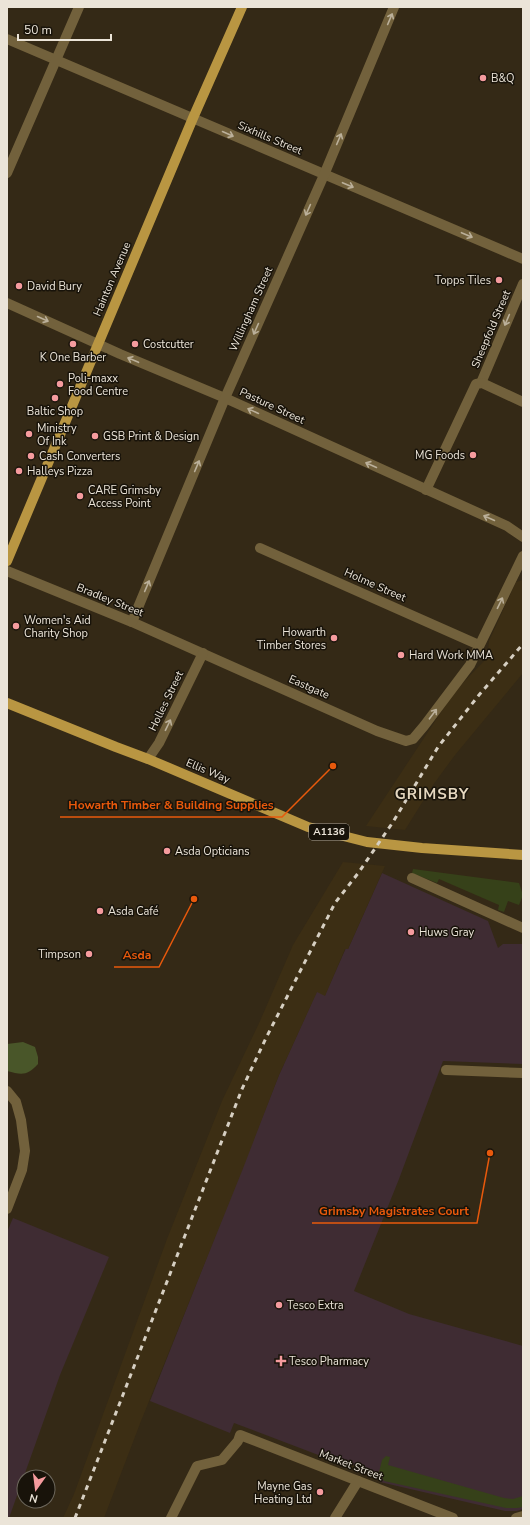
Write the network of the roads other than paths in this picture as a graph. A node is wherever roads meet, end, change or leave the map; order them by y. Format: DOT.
graph roads {
  1 [pos="79,7"];
  2 [pos="242,7"];
  3 [pos="394,7"];
  4 [pos="7,40"];
  5 [pos="56,61"];
  6 [pos="192,118"];
  7 [pos="7,173"];
  8 [pos="324,175"];
  9 [pos="523,259"];
  10 [pos="523,284"];
  11 [pos="7,303"];
  12 [pos="98,344"];
  13 [pos="480,383"];
  14 [pos="225,398"];
  15 [pos="523,402"];
  16 [pos="426,490"];
  17 [pos="523,538"];
  18 [pos="260,548"];
  19 [pos="523,556"];
  20 [pos="7,561"];
  21 [pos="7,571"];
  22 [pos="132,622"];
  23 [pos="479,645"];
  24 [pos="203,653"];
  25 [pos="7,703"];
  26 [pos="148,759"];
  27 [pos="523,855"];
  28 [pos="412,878"];
  29 [pos="523,928"];
  30 [pos="446,1070"];
  31 [pos="523,1073"];
  32 [pos="7,1091"];
  33 [pos="7,1209"];
  34 [pos="358,1481"];
  35 [pos="523,1516"];
  36 [pos="171,1518"];
  37 [pos="335,1518"];
  38 [pos="453,1518"];
  39 [pos="516,1518"];
  1 -- 5 [label="street"];
  2 -- 6 [label="main road, Hainton Avenue"];
  8 -- 3 [label="street, Willingham Street, one-way"];
  4 -- 5 [label="street, Sixhills Street"];
  5 -- 6 [label="street, Sixhills Street"];
  5 -- 7 [label="street"];
  6 -- 8 [label="street, Sixhills Street, one-way"];
  6 -- 12 [label="main road, Hainton Avenue"];
  8 -- 9 [label="street, Sixhills Street, one-way"];
  8 -- 14 [label="street, Willingham Street, one-way"];
  10 -- 13 [label="street, Sheepfold Street, one-way"];
  11 -- 12 [label="street, Pasture Street, one-way"];
  14 -- 12 [label="street, Pasture Street, one-way"];
  12 -- 20 [label="main road, Hainton Avenue"];
  13 -- 15 [label="street"];
  13 -- 16 [label="street, Sheepfold Street"];
  16 -- 14 [label="street, Pasture Street, one-way"];
  22 -- 14 [label="street, Willingham Street, one-way"];
  17 -- 16 [label="street, Pasture Street, one-way"];
  18 -- 23 [label="street, Holme Street"];
  23 -- 19 [label="street, one-way"];
  21 -- 22 [label="street, Bradley Street"];
  22 -- 24 [label="street, Bradley Street"];
  24 -- 23 [label="street, Eastgate, one-way"];
  26 -- 24 [label="street, Holles Street, one-way"];
  25 -- 26 [label="main road, Ellis Way / A1136"];
  26 -- 27 [label="main road, Ellis Way / A1136"];
  28 -- 29 [label="street"];
  30 -- 31 [label="street"];
  32 -- 33 [label="street"];
  34 -- 36 [label="street, Market Street"];
  34 -- 37 [label="street"];
  34 -- 38 [label="street, Market Street"];
  35 -- 39 [label="street"];
}
